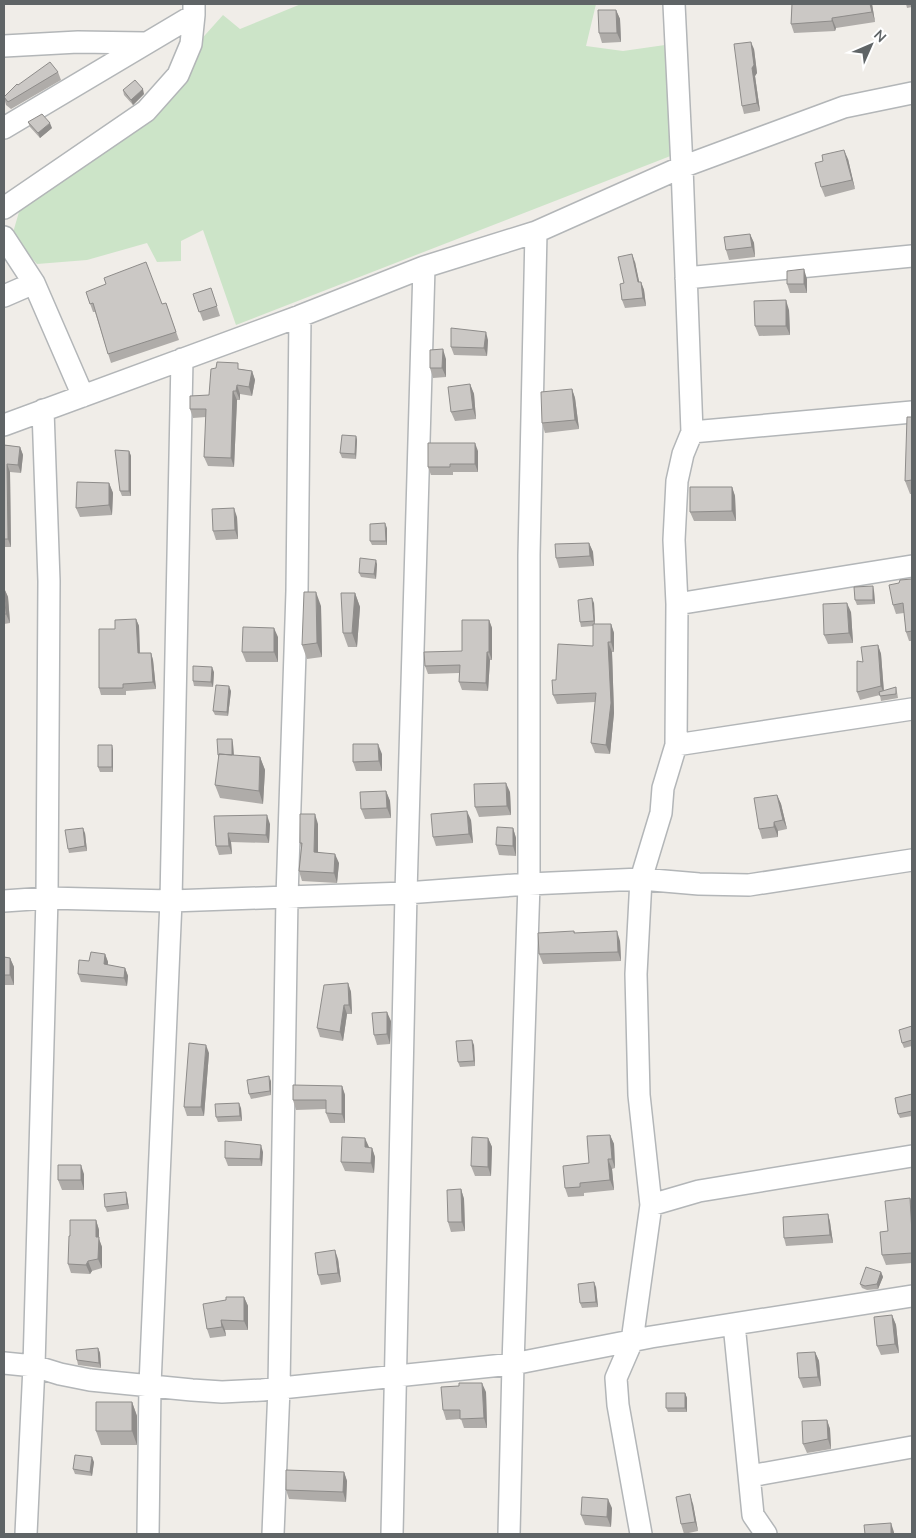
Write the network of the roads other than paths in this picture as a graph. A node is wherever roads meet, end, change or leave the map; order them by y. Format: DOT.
graph roads {
  1 [pos="674,4"];
  2 [pos="194,10"];
  3 [pos="145,44"];
  4 [pos="4,46"];
  5 [pos="912,93"];
  6 [pos="4,128"];
  7 [pos="682,167"];
  8 [pos="4,208"];
  9 [pos="536,232"];
  10 [pos="4,236"];
  11 [pos="912,256"];
  12 [pos="424,267"];
  13 [pos="686,278"];
  14 [pos="34,283"];
  15 [pos="4,296"];
  16 [pos="300,316"];
  17 [pos="182,359"];
  18 [pos="84,396"];
  19 [pos="43,410"];
  20 [pos="912,412"];
  21 [pos="4,425"];
  22 [pos="692,432"];
  23 [pos="912,566"];
  24 [pos="677,604"];
  25 [pos="912,709"];
  26 [pos="676,744"];
  27 [pos="912,860"];
  28 [pos="641,879"];
  29 [pos="530,884"];
  30 [pos="406,893"];
  31 [pos="287,897"];
  32 [pos="47,898"];
  33 [pos="4,901"];
  34 [pos="171,901"];
  35 [pos="912,1156"];
  36 [pos="651,1205"];
  37 [pos="912,1296"];
  38 [pos="734,1324"];
  39 [pos="632,1341"];
  40 [pos="4,1363"];
  41 [pos="513,1364"];
  42 [pos="34,1366"];
  43 [pos="394,1376"];
  44 [pos="150,1385"];
  45 [pos="279,1388"];
  46 [pos="912,1447"];
  47 [pos="750,1476"];
  48 [pos="26,1534"];
  49 [pos="148,1534"];
  50 [pos="273,1534"];
  51 [pos="392,1534"];
  52 [pos="510,1534"];
  53 [pos="641,1534"];
  54 [pos="766,1534"];
  1 -- 7 [label="street"];
  2 -- 3 [label="street"];
  2 -- 8 [label="street"];
  3 -- 4 [label="street"];
  3 -- 6 [label="street"];
  5 -- 7 [label="street"];
  7 -- 9 [label="street"];
  7 -- 13 [label="street"];
  9 -- 12 [label="street"];
  9 -- 29 [label="street"];
  10 -- 14 [label="street"];
  11 -- 13 [label="street"];
  12 -- 16 [label="street"];
  12 -- 30 [label="street"];
  13 -- 22 [label="street"];
  14 -- 15 [label="street"];
  14 -- 18 [label="street"];
  16 -- 17 [label="street"];
  16 -- 31 [label="street"];
  17 -- 18 [label="street"];
  17 -- 34 [label="street"];
  18 -- 19 [label="street"];
  19 -- 21 [label="street"];
  19 -- 32 [label="street"];
  20 -- 22 [label="street"];
  22 -- 24 [label="street"];
  23 -- 24 [label="street"];
  24 -- 26 [label="street"];
  25 -- 26 [label="street"];
  26 -- 28 [label="street"];
  27 -- 28 [label="street"];
  28 -- 29 [label="street"];
  28 -- 36 [label="street"];
  29 -- 30 [label="street"];
  29 -- 41 [label="street"];
  30 -- 31 [label="street"];
  30 -- 43 [label="street"];
  31 -- 34 [label="street"];
  31 -- 45 [label="street"];
  32 -- 33 [label="street"];
  32 -- 34 [label="street"];
  32 -- 42 [label="street"];
  34 -- 44 [label="street"];
  35 -- 36 [label="street"];
  36 -- 39 [label="street"];
  37 -- 38 [label="street"];
  38 -- 39 [label="street"];
  38 -- 47 [label="street"];
  39 -- 41 [label="street"];
  39 -- 53 [label="street"];
  40 -- 42 [label="street"];
  41 -- 43 [label="street"];
  41 -- 52 [label="street"];
  42 -- 44 [label="street"];
  42 -- 48 [label="street"];
  43 -- 45 [label="street"];
  43 -- 51 [label="street"];
  44 -- 45 [label="street"];
  44 -- 49 [label="street"];
  45 -- 50 [label="street"];
  46 -- 47 [label="street"];
  47 -- 54 [label="street"];
}
